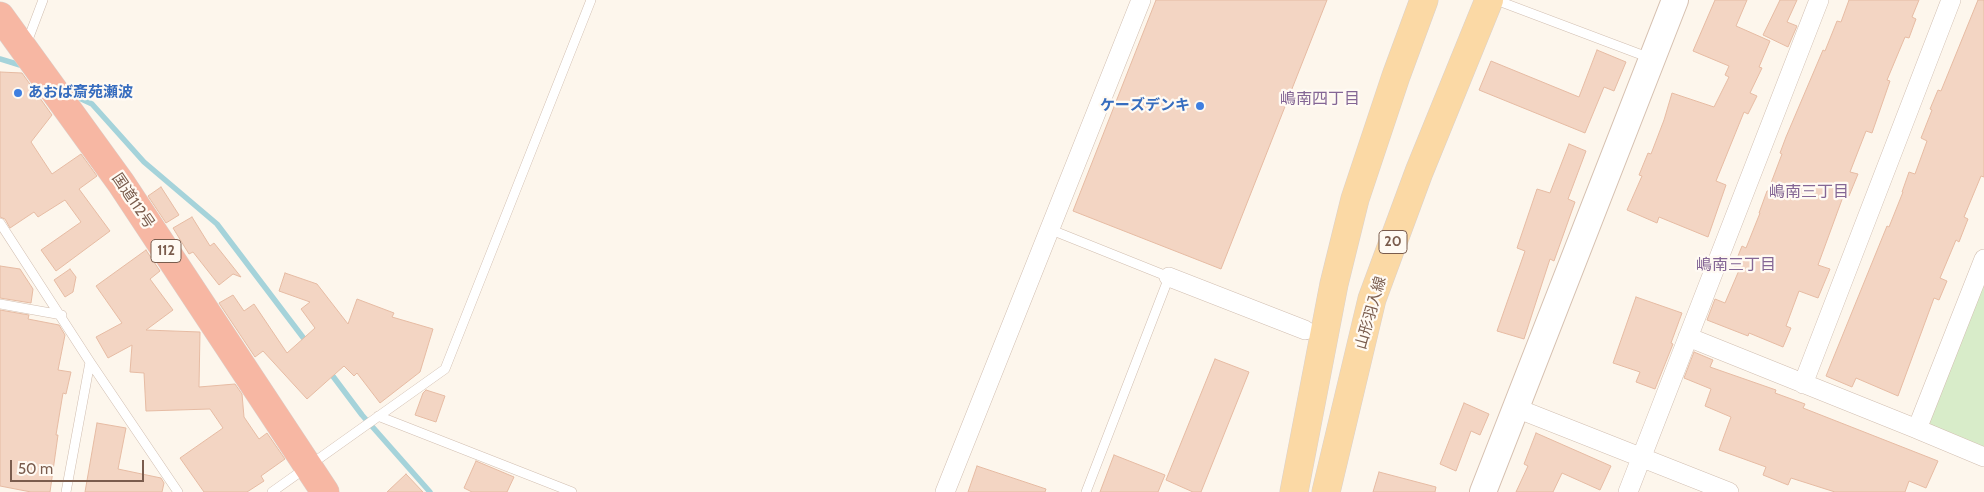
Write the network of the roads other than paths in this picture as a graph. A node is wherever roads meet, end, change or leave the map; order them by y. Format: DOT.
graph roads {
  1 [pos="43,0"];
  2 [pos="590,0"];
  3 [pos="1141,0"];
  4 [pos="1424,0"];
  5 [pos="1489,0"];
  6 [pos="1496,0"];
  7 [pos="1675,0"];
  8 [pos="1819,0"];
  9 [pos="1951,0"];
  10 [pos="0,16"];
  11 [pos="25,48"];
  12 [pos="1652,59"];
  13 [pos="0,223"];
  14 [pos="1049,229"];
  15 [pos="1984,260"];
  16 [pos="1169,277"];
  17 [pos="0,304"];
  18 [pos="62,315"];
  19 [pos="1305,330"];
  20 [pos="1688,337"];
  21 [pos="90,362"];
  22 [pos="1803,384"];
  23 [pos="1516,408"];
  24 [pos="376,417"];
  25 [pos="1917,429"];
  26 [pos="1984,457"];
  27 [pos="1642,458"];
  28 [pos="308,466"];
  29 [pos="66,492"];
  30 [pos="178,492"];
  31 [pos="272,492"];
  32 [pos="325,492"];
  33 [pos="572,492"];
  34 [pos="945,492"];
  35 [pos="1086,492"];
  36 [pos="1294,492"];
  37 [pos="1326,492"];
  38 [pos="1483,492"];
  39 [pos="1628,492"];
  40 [pos="1729,492"];
  1 -- 11 [label="lane"];
  2 -- 24 [label="lane"];
  3 -- 14 [label="street"];
  4 -- 36 [label="main road"];
  5 -- 37 [label="main road, 山形羽入線 / 20"];
  6 -- 12 [label="lane"];
  7 -- 12 [label="street"];
  8 -- 20 [label="street"];
  9 -- 22 [label="street"];
  10 -- 11 [label="highway, 国道112号 / 112"];
  11 -- 28 [label="highway, 国道112号 / 112"];
  12 -- 23 [label="street"];
  13 -- 18 [label="lane"];
  14 -- 16 [label="lane"];
  14 -- 34 [label="street"];
  15 -- 25 [label="street"];
  16 -- 19 [label="street"];
  16 -- 35 [label="lane"];
  17 -- 18 [label="lane"];
  18 -- 21 [label="lane"];
  20 -- 22 [label="street"];
  20 -- 27 [label="street"];
  21 -- 29 [label="lane"];
  21 -- 30 [label="lane"];
  22 -- 25 [label="street"];
  23 -- 27 [label="street"];
  23 -- 38 [label="street"];
  24 -- 28 [label="lane"];
  24 -- 33 [label="lane"];
  25 -- 26 [label="street"];
  27 -- 39 [label="street"];
  27 -- 40 [label="street"];
  28 -- 31 [label="lane"];
  28 -- 32 [label="highway, 国道112号 / 112"];
}
